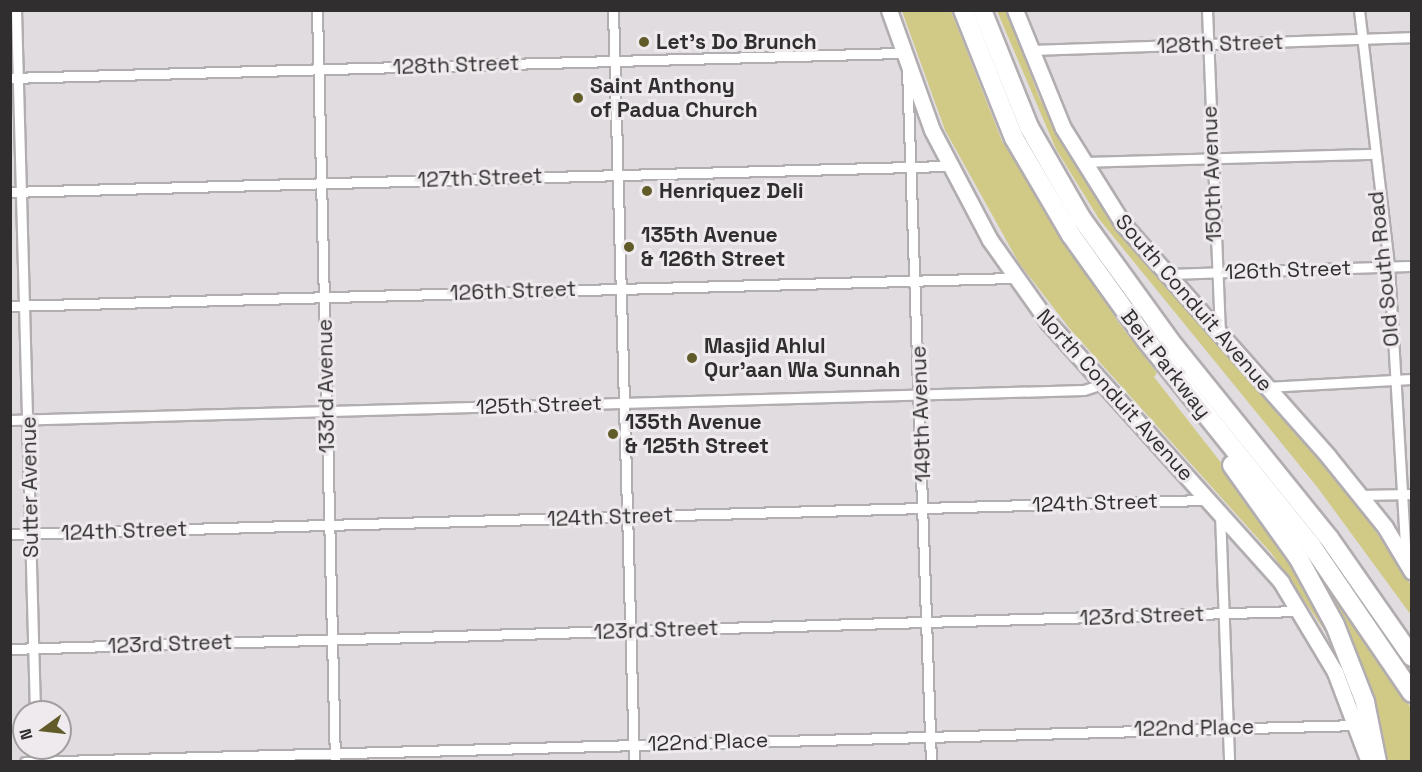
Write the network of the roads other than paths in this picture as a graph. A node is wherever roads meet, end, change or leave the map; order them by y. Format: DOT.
graph roads {
  1 [pos="16,10"];
  2 [pos="317,10"];
  3 [pos="613,10"];
  4 [pos="890,10"];
  5 [pos="963,10"];
  6 [pos="982,10"];
  7 [pos="1015,10"];
  8 [pos="1208,10"];
  9 [pos="1359,10"];
  10 [pos="1412,37"];
  11 [pos="1361,39"];
  12 [pos="1208,45"];
  13 [pos="1028,50"];
  14 [pos="614,60"];
  15 [pos="905,60"];
  16 [pos="318,69"];
  17 [pos="14,78"];
  18 [pos="1371,154"];
  19 [pos="1211,159"];
  20 [pos="1082,162"];
  21 [pos="949,166"];
  22 [pos="909,167"];
  23 [pos="617,174"];
  24 [pos="321,183"];
  25 [pos="10,192"];
  26 [pos="21,192"];
  27 [pos="1412,266"];
  28 [pos="1389,267"];
  29 [pos="1217,272"];
  30 [pos="1164,274"];
  31 [pos="1016,278"];
  32 [pos="917,282"];
  33 [pos="620,288"];
  34 [pos="324,297"];
  35 [pos="10,306"];
  36 [pos="24,306"];
  37 [pos="1124,311"];
  38 [pos="1221,337"];
  39 [pos="1412,379"];
  40 [pos="1395,380"];
  41 [pos="1102,384"];
  42 [pos="1266,387"];
  43 [pos="920,393"];
  44 [pos="623,402"];
  45 [pos="327,411"];
  46 [pos="10,420"];
  47 [pos="29,420"];
  48 [pos="1360,495"];
  49 [pos="1407,495"];
  50 [pos="1209,500"];
  51 [pos="924,508"];
  52 [pos="1220,513"];
  53 [pos="627,516"];
  54 [pos="329,525"];
  55 [pos="10,534"];
  56 [pos="31,534"];
  57 [pos="1409,568"];
  58 [pos="1369,594"];
  59 [pos="1301,611"];
  60 [pos="1222,614"];
  61 [pos="927,622"];
  62 [pos="628,631"];
  63 [pos="332,639"];
  64 [pos="1412,641"];
  65 [pos="32,648"];
  66 [pos="10,649"];
  67 [pos="1412,657"];
  68 [pos="1412,693"];
  69 [pos="34,700"];
  70 [pos="1356,725"];
  71 [pos="1228,727"];
  72 [pos="930,736"];
  73 [pos="633,744"];
  74 [pos="335,757"];
  75 [pos="37,761"];
  76 [pos="24,762"];
  77 [pos="634,762"];
  78 [pos="931,762"];
  79 [pos="1229,762"];
  80 [pos="1369,762"];
  81 [pos="1377,762"];
  1 -- 17 [label="street, Sutter Avenue"];
  2 -- 16 [label="street, 133rd Avenue"];
  3 -- 14 [label="street"];
  4 -- 15 [label="main road, North Conduit Avenue"];
  5 -- 37 [label="highway, Belt Parkway"];
  6 -- 58 [label="highway, Belt Parkway"];
  7 -- 13 [label="main road, South Conduit Avenue"];
  8 -- 12 [label="street, 150th Avenue"];
  9 -- 11 [label="street, Old South Road"];
  10 -- 11 [label="street, 128th Street"];
  11 -- 12 [label="street, 128th Street"];
  11 -- 18 [label="street, Old South Road"];
  12 -- 13 [label="street, 128th Street"];
  12 -- 19 [label="street, 150th Avenue"];
  13 -- 20 [label="main road, South Conduit Avenue"];
  14 -- 15 [label="street, 128th Street"];
  14 -- 16 [label="street, 128th Street"];
  14 -- 23 [label="street"];
  15 -- 21 [label="main road, North Conduit Avenue"];
  15 -- 22 [label="street, 149th Avenue"];
  16 -- 17 [label="street, 128th Street"];
  16 -- 24 [label="street, 133rd Avenue"];
  17 -- 26 [label="street, Sutter Avenue"];
  18 -- 19 [label="street"];
  18 -- 28 [label="street, Old South Road"];
  19 -- 20 [label="street"];
  19 -- 29 [label="street, 150th Avenue"];
  20 -- 30 [label="main road, South Conduit Avenue"];
  21 -- 22 [label="street, 127th Street"];
  21 -- 31 [label="main road, North Conduit Avenue"];
  22 -- 23 [label="street, 127th Street"];
  22 -- 32 [label="street, 149th Avenue"];
  23 -- 24 [label="street, 127th Street"];
  23 -- 33 [label="street"];
  24 -- 26 [label="street, 127th Street"];
  24 -- 34 [label="street, 133rd Avenue"];
  25 -- 26 [label="street, 127th Street"];
  26 -- 36 [label="street, Sutter Avenue"];
  27 -- 28 [label="street, 126th Street"];
  28 -- 29 [label="street, 126th Street"];
  28 -- 40 [label="street, Old South Road"];
  29 -- 30 [label="street, 126th Street"];
  29 -- 38 [label="street, 150th Avenue"];
  30 -- 38 [label="main road, South Conduit Avenue"];
  31 -- 32 [label="street, 126th Street"];
  31 -- 41 [label="main road, North Conduit Avenue"];
  32 -- 33 [label="street, 126th Street"];
  32 -- 43 [label="street, 149th Avenue"];
  33 -- 34 [label="street, 126th Street"];
  33 -- 44 [label="street"];
  34 -- 36 [label="street, 126th Street"];
  34 -- 45 [label="street, 133rd Avenue"];
  35 -- 36 [label="street, 126th Street"];
  36 -- 47 [label="street, Sutter Avenue"];
  37 -- 68 [label="highway, Belt Parkway"];
  37 -- 81 [label="highway"];
  38 -- 42 [label="main road, South Conduit Avenue"];
  39 -- 40 [label="street"];
  40 -- 42 [label="street"];
  40 -- 49 [label="street, Old South Road"];
  41 -- 43 [label="street, 125th Street"];
  41 -- 50 [label="main road, North Conduit Avenue"];
  42 -- 48 [label="main road, South Conduit Avenue"];
  43 -- 44 [label="street, 125th Street"];
  43 -- 51 [label="street, 149th Avenue"];
  44 -- 45 [label="street, 125th Street"];
  44 -- 53 [label="street"];
  45 -- 47 [label="street, 125th Street"];
  45 -- 54 [label="street, 133rd Avenue"];
  46 -- 47 [label="street, 125th Street"];
  47 -- 56 [label="street, Sutter Avenue"];
  48 -- 49 [label="street"];
  48 -- 57 [label="main road, South Conduit Avenue"];
  49 -- 57 [label="street, Old South Road"];
  50 -- 51 [label="street, 124th Street"];
  50 -- 52 [label="main road, North Conduit Avenue"];
  51 -- 53 [label="street, 124th Street"];
  51 -- 61 [label="street, 149th Avenue"];
  52 -- 59 [label="main road, North Conduit Avenue"];
  52 -- 60 [label="street"];
  53 -- 54 [label="street, 124th Street"];
  53 -- 62 [label="street"];
  54 -- 56 [label="street, 124th Street"];
  54 -- 63 [label="street, 133rd Avenue"];
  55 -- 56 [label="street, 124th Street"];
  56 -- 65 [label="street, Sutter Avenue"];
  58 -- 64 [label="highway"];
  58 -- 67 [label="highway, Belt Parkway"];
  59 -- 60 [label="street, 123rd Street"];
  59 -- 70 [label="main road, North Conduit Avenue"];
  60 -- 61 [label="street, 123rd Street"];
  60 -- 71 [label="street"];
  61 -- 62 [label="street, 123rd Street"];
  61 -- 72 [label="street, 149th Avenue"];
  62 -- 63 [label="street, 123rd Street"];
  62 -- 73 [label="street"];
  63 -- 65 [label="street, 123rd Street"];
  63 -- 74 [label="street, 133rd Avenue"];
  65 -- 66 [label="street, 123rd Street"];
  65 -- 69 [label="street, Sutter Avenue"];
  70 -- 71 [label="street, 122nd Place"];
  70 -- 80 [label="main road, North Conduit Avenue"];
  71 -- 72 [label="street, 122nd Place"];
  71 -- 79 [label="street"];
  72 -- 73 [label="street, 122nd Place"];
  72 -- 78 [label="street, 149th Avenue"];
  73 -- 74 [label="street, 122nd Place"];
  73 -- 77 [label="street"];
  74 -- 75 [label="street, 122nd Place"];
  75 -- 76 [label="street, 122nd Place"];
}
